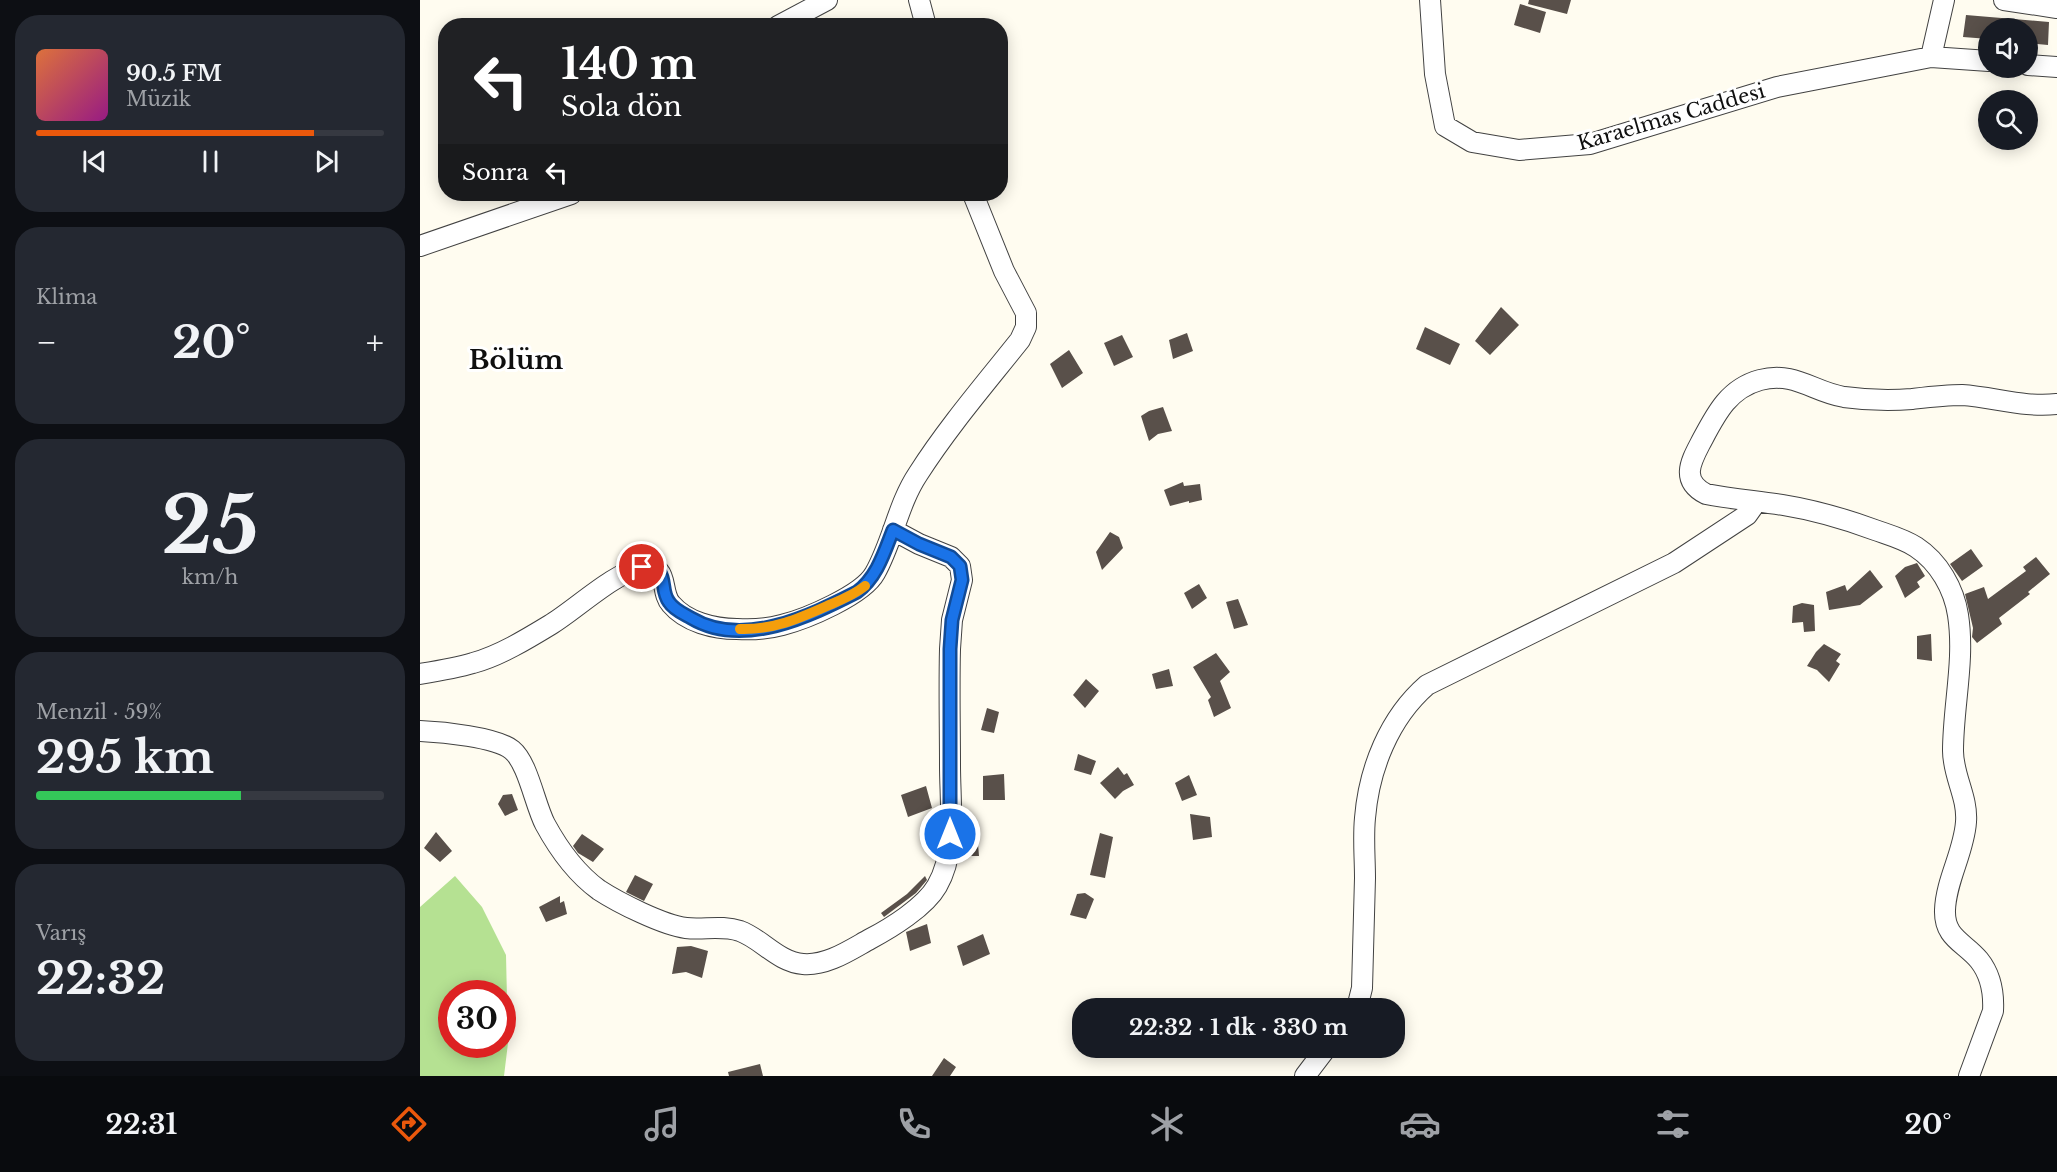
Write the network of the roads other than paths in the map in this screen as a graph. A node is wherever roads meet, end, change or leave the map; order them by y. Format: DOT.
graph roads {
  1 [pos="827,0"];
  2 [pos="919,0"];
  3 [pos="1430,0"];
  4 [pos="1944,0"];
  5 [pos="2004,0"];
  6 [pos="2057,8"];
  7 [pos="793,18"];
  8 [pos="924,18"];
  9 [pos="1931,57"];
  10 [pos="1978,60"];
  11 [pos="2038,65"];
  12 [pos="2057,68"];
  13 [pos="551,201"];
  14 [pos="976,201"];
  15 [pos="420,246"];
  16 [pos="2057,404"];
  17 [pos="1754,502"];
  18 [pos="893,530"];
  19 [pos="420,674"];
  20 [pos="420,731"];
  21 [pos="1360,998"];
  22 [pos="1318,1058"];
  23 [pos="1305,1076"];
  24 [pos="1969,1076"];
  1 -- 7 [label="street"];
  2 -- 8 [label="street"];
  3 -- 9 [label="street, Karaelmas Caddesi"];
  4 -- 9 [label="street"];
  5 -- 6 [label="street"];
  9 -- 10 [label="street, Karaelmas Caddesi"];
  11 -- 12 [label="street"];
  13 -- 15 [label="street"];
  14 -- 18 [label="street"];
  16 -- 17 [label="street"];
  17 -- 21 [label="street"];
  17 -- 24 [label="street"];
  18 -- 19 [label="street"];
  18 -- 20 [label="street"];
  22 -- 23 [label="street"];
}
